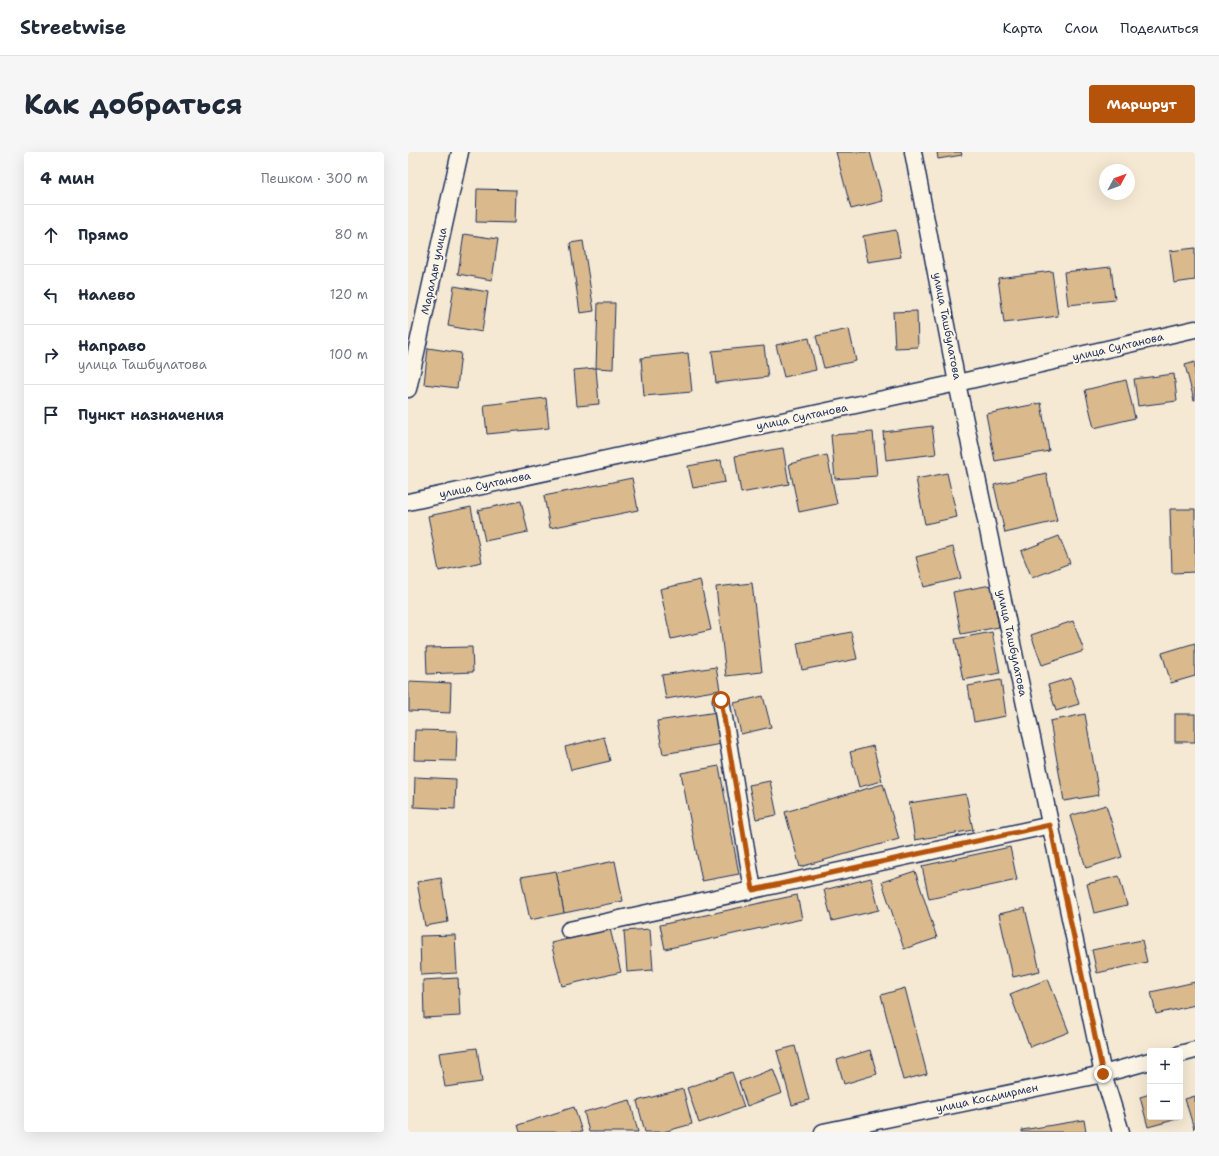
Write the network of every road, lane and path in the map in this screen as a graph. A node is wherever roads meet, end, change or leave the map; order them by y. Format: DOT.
graph roads {
  1 [pos="460,152"];
  2 [pos="913,152"];
  3 [pos="1195,329"];
  4 [pos="957,383"];
  5 [pos="408,390"];
  6 [pos="408,502"];
  7 [pos="721,700"];
  8 [pos="1050,825"];
  9 [pos="753,890"];
  10 [pos="569,930"];
  11 [pos="1195,1050"];
  12 [pos="1183,1053"];
  13 [pos="1147,1062"];
  14 [pos="1103,1074"];
  15 [pos="822,1132"];
  16 [pos="1121,1132"];
  1 -- 5 [label="street, Маралды улица"];
  2 -- 4 [label="street, улица Ташбулатова"];
  3 -- 4 [label="street, улица Султанова"];
  4 -- 6 [label="street, улица Султанова"];
  4 -- 8 [label="street, улица Ташбулатова"];
  7 -- 9 [label="street"];
  8 -- 9 [label="street"];
  8 -- 14 [label="street, улица Ташбулатова"];
  9 -- 10 [label="street"];
  11 -- 12 [label="street"];
  13 -- 14 [label="street, улица Косдиирмен"];
  14 -- 15 [label="street, улица Косдиирмен"];
  14 -- 16 [label="street, улица Ташбулатова"];
}
